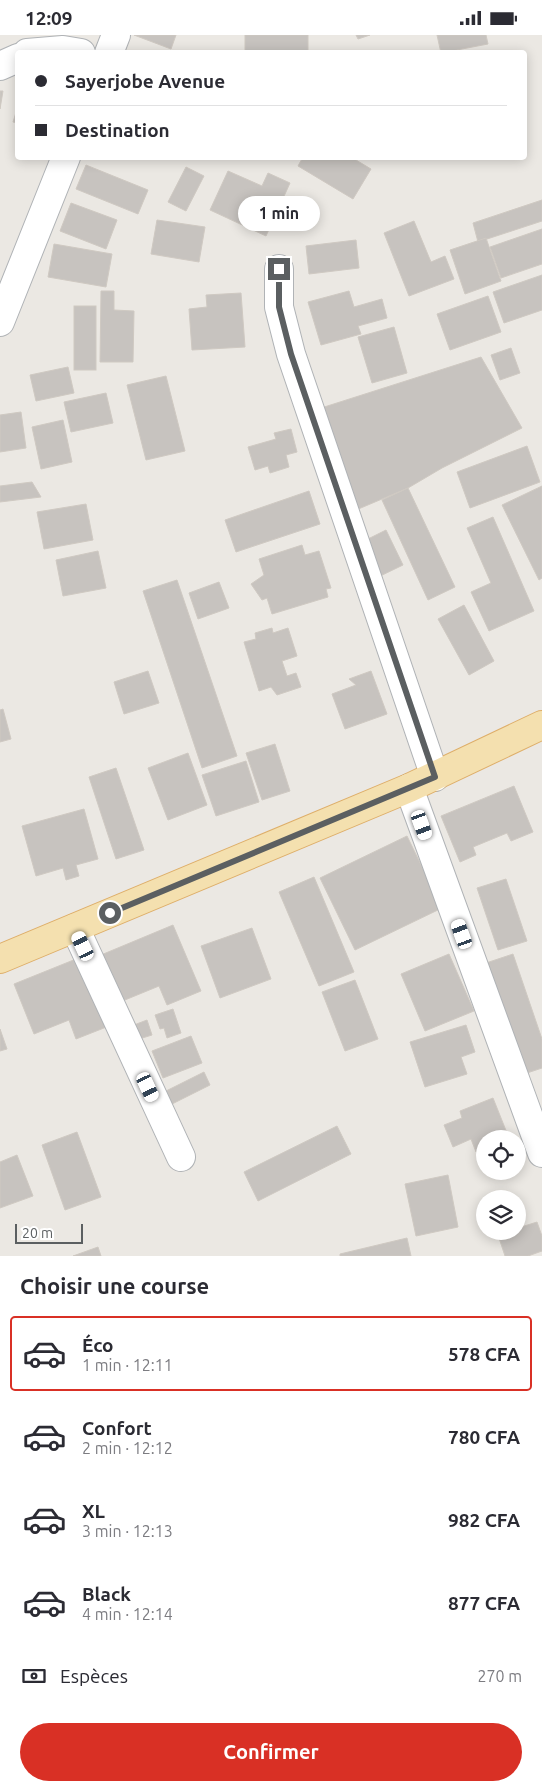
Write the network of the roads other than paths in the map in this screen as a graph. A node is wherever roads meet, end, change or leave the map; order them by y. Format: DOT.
graph roads {
  1 [pos="116,35"];
  2 [pos="110,50"];
  3 [pos="15,59"];
  4 [pos="0,66"];
  5 [pos="65,160"];
  6 [pos="279,269"];
  7 [pos="0,322"];
  8 [pos="542,725"];
  9 [pos="435,777"];
  10 [pos="409,788"];
  11 [pos="75,928"];
  12 [pos="0,958"];
  13 [pos="542,1153"];
  14 [pos="181,1157"];
  1 -- 2 [label="street"];
  3 -- 4 [label="street"];
  5 -- 7 [label="street"];
  6 -- 9 [label="street"];
  8 -- 9 [label="main road"];
  9 -- 10 [label="main road"];
  10 -- 11 [label="main road"];
  10 -- 13 [label="street"];
  11 -- 12 [label="main road"];
  11 -- 14 [label="street"];
}
